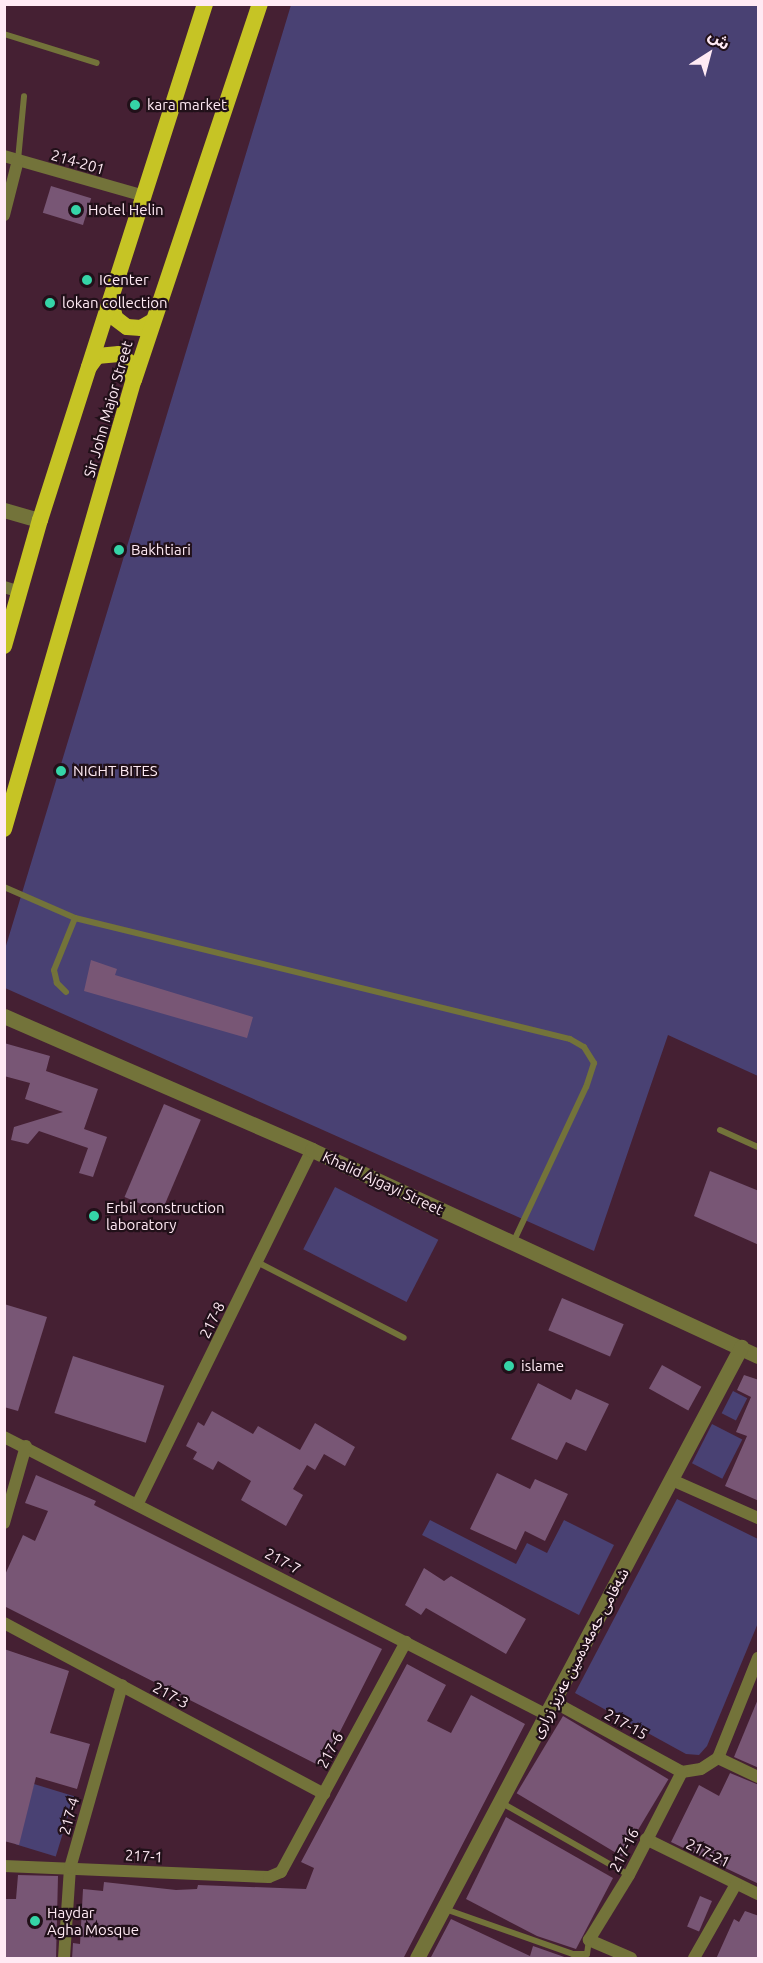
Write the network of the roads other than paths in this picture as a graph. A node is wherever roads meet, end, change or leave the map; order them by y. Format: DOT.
graph roads {
  1 [pos="205,4"];
  2 [pos="260,4"];
  3 [pos="4,34"];
  4 [pos="97,63"];
  5 [pos="24,96"];
  6 [pos="4,156"];
  7 [pos="18,160"];
  8 [pos="144,196"];
  9 [pos="4,215"];
  10 [pos="111,298"];
  11 [pos="153,321"];
  12 [pos="89,367"];
  13 [pos="134,380"];
  14 [pos="4,510"];
  15 [pos="40,520"];
  16 [pos="12,590"];
  17 [pos="4,646"];
  18 [pos="4,829"];
  19 [pos="4,887"];
  20 [pos="75,918"];
  21 [pos="66,992"];
  22 [pos="4,1016"];
  23 [pos="720,1130"];
  24 [pos="759,1147"];
  25 [pos="312,1150"];
  26 [pos="513,1243"];
  27 [pos="257,1262"];
  28 [pos="404,1338"];
  29 [pos="741,1347"];
  30 [pos="759,1356"];
  31 [pos="4,1437"];
  32 [pos="26,1446"];
  33 [pos="672,1480"];
  34 [pos="138,1503"];
  35 [pos="759,1518"];
  36 [pos="4,1523"];
  37 [pos="4,1623"];
  38 [pos="406,1642"];
  39 [pos="759,1658"];
  40 [pos="122,1685"];
  41 [pos="551,1709"];
  42 [pos="718,1758"];
  43 [pos="682,1772"];
  44 [pos="759,1777"];
  45 [pos="324,1794"];
  46 [pos="502,1803"];
  47 [pos="645,1839"];
  48 [pos="4,1866"];
  49 [pos="70,1868"];
  50 [pos="281,1872"];
  51 [pos="629,1875"];
  52 [pos="736,1884"];
  53 [pos="759,1894"];
  54 [pos="444,1909"];
  55 [pos="589,1940"];
  56 [pos="64,1959"];
  57 [pos="417,1959"];
  58 [pos="631,1959"];
  59 [pos="694,1959"];
  1 -- 8 [label="highway, Sir John Major Street"];
  2 -- 11 [label="highway, Sir John Major Street"];
  3 -- 4 [label="lane"];
  5 -- 7 [label="lane"];
  6 -- 7 [label="street, 214-201"];
  7 -- 8 [label="street, 214-201"];
  7 -- 9 [label="street"];
  8 -- 10 [label="highway, Sir John Major Street"];
  10 -- 11 [label="highway"];
  10 -- 12 [label="highway, Sir John Major Street"];
  11 -- 13 [label="highway, Sir John Major Street"];
  12 -- 13 [label="highway"];
  12 -- 15 [label="highway, Sir John Major Street"];
  13 -- 18 [label="highway, Sir John Major Street"];
  14 -- 15 [label="street"];
  15 -- 16 [label="highway, Sir John Major Street"];
  16 -- 17 [label="highway, Sir John Major Street"];
  19 -- 20 [label="lane"];
  20 -- 21 [label="lane"];
  20 -- 26 [label="lane"];
  22 -- 25 [label="street, Khalid Ajgayi Street"];
  23 -- 24 [label="lane"];
  25 -- 26 [label="street, Khalid Ajgayi Street"];
  25 -- 27 [label="street, 217-8"];
  26 -- 29 [label="street, Khalid Ajgayi Street"];
  27 -- 28 [label="lane"];
  27 -- 34 [label="street, 217-8"];
  29 -- 30 [label="street, Khalid Ajgayi Street"];
  29 -- 33 [label="street, شەقامی حەمەدەمین عەزیز زراری"];
  31 -- 32 [label="street, 217-7"];
  32 -- 34 [label="street, 217-7"];
  32 -- 36 [label="street"];
  33 -- 35 [label="street"];
  33 -- 41 [label="street, شەقامی حەمەدەمین عەزیز زراری"];
  34 -- 38 [label="street, 217-7"];
  37 -- 40 [label="street, 217-3"];
  38 -- 41 [label="street, 217-7"];
  38 -- 45 [label="street, 217-6"];
  39 -- 42 [label="street"];
  40 -- 45 [label="street, 217-3"];
  40 -- 49 [label="street, 217-4"];
  41 -- 43 [label="street, 217-15"];
  41 -- 46 [label="street, شەقامی حەمەدەمین عەزیز زراری"];
  42 -- 43 [label="street"];
  42 -- 44 [label="street"];
  43 -- 47 [label="street, 217-16"];
  45 -- 50 [label="street, 217-6"];
  46 -- 51 [label="lane"];
  46 -- 54 [label="street, شەقامی حەمەدەمین عەزیز زراری"];
  47 -- 51 [label="street, 217-16"];
  47 -- 52 [label="street, 217-21"];
  48 -- 49 [label="street, 217-1"];
  49 -- 50 [label="street, 217-1"];
  49 -- 56 [label="street, 217-4"];
  51 -- 55 [label="street, 217-16"];
  52 -- 53 [label="street, 217-21"];
  52 -- 59 [label="street"];
  54 -- 55 [label="lane"];
  54 -- 57 [label="street, شەقامی حەمەدەمین عەزیز زراری"];
  55 -- 58 [label="street"];
}
